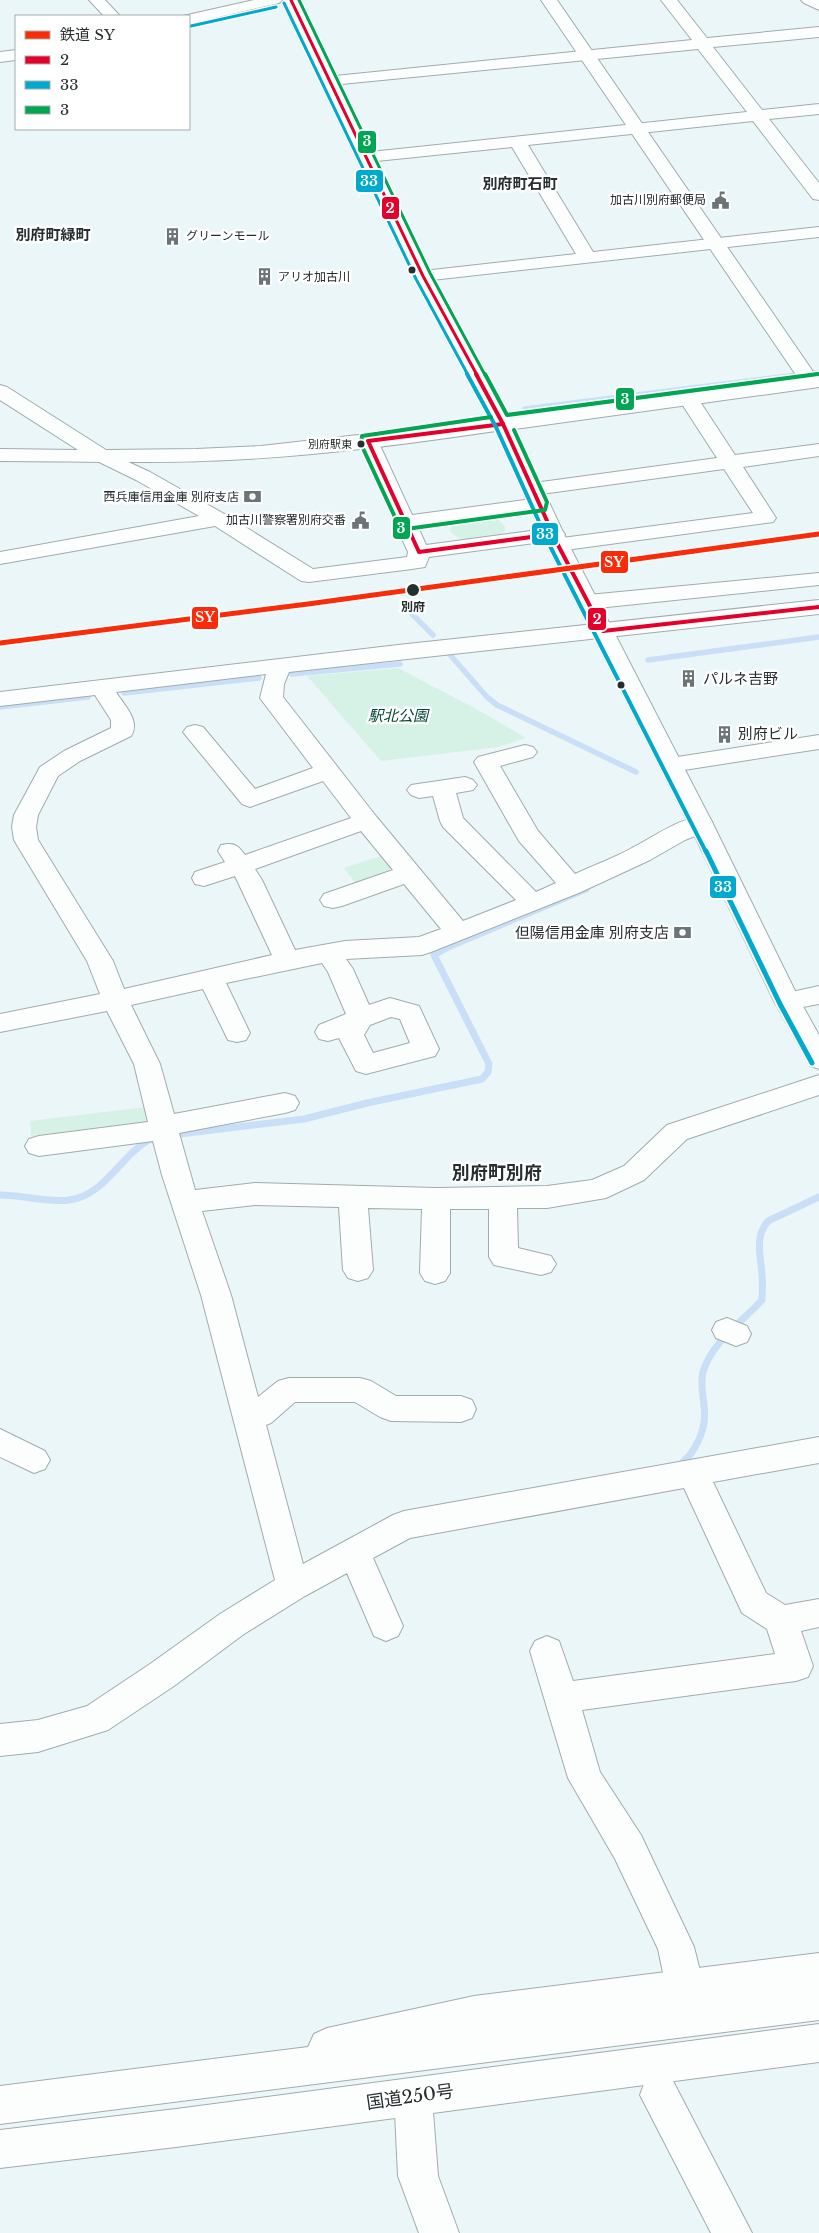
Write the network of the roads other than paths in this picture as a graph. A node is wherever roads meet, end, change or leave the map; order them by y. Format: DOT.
graph roads {
  1 [pos="97,0"];
  2 [pos="274,0"];
  3 [pos="291,0"];
  4 [pos="549,0"];
  5 [pos="668,0"];
  6 [pos="809,0"];
  7 [pos="245,3"];
  8 [pos="819,5"];
  9 [pos="111,15"];
  10 [pos="190,19"];
  11 [pos="816,39"];
  12 [pos="702,43"];
  13 [pos="15,55"];
  14 [pos="587,55"];
  15 [pos="0,57"];
  16 [pos="331,80"];
  17 [pos="819,109"];
  18 [pos="758,115"];
  19 [pos="636,128"];
  20 [pos="517,141"];
  21 [pos="367,158"];
  22 [pos="819,170"];
  23 [pos="802,172"];
  24 [pos="819,195"];
  25 [pos="819,232"];
  26 [pos="715,244"];
  27 [pos="588,258"];
  28 [pos="423,276"];
  29 [pos="811,378"];
  30 [pos="0,391"];
  31 [pos="688,398"];
  32 [pos="503,424"];
  33 [pos="368,441"];
  34 [pos="819,450"];
  35 [pos="0,455"];
  36 [pos="100,455"];
  37 [pos="730,461"];
  38 [pos="537,496"];
  39 [pos="480,511"];
  40 [pos="449,516"];
  41 [pos="219,519"];
  42 [pos="405,522"];
  43 [pos="556,539"];
  44 [pos="506,540"];
  45 [pos="464,546"];
  46 [pos="418,552"];
  47 [pos="0,558"];
  48 [pos="819,579"];
  49 [pos="588,602"];
  50 [pos="819,607"];
  51 [pos="603,631"];
  52 [pos="280,667"];
  53 [pos="101,687"];
  54 [pos="0,699"];
  55 [pos="195,732"];
  56 [pos="819,742"];
  57 [pos="525,752"];
  58 [pos="671,765"];
  59 [pos="329,771"];
  60 [pos="419,790"];
  61 [pos="366,821"];
  62 [pos="701,824"];
  63 [pos="234,858"];
  64 [pos="409,873"];
  65 [pos="204,878"];
  66 [pos="572,886"];
  67 [pos="333,900"];
  68 [pos="533,904"];
  69 [pos="458,932"];
  70 [pos="328,953"];
  71 [pos="287,960"];
  72 [pos="210,977"];
  73 [pos="819,996"];
  74 [pos="115,1000"];
  75 [pos="787,1001"];
  76 [pos="238,1021"];
  77 [pos="0,1023"];
  78 [pos="328,1032"];
  79 [pos="819,1059"];
  80 [pos="819,1085"];
  81 [pos="285,1103"];
  82 [pos="164,1132"];
  83 [pos="40,1146"];
  84 [pos="353,1197"];
  85 [pos="503,1197"];
  86 [pos="436,1199"];
  87 [pos="185,1202"];
  88 [pos="541,1264"];
  89 [pos="358,1270"];
  90 [pos="434,1273"];
  91 [pos="462,1409"];
  92 [pos="248,1417"];
  93 [pos="0,1442"];
  94 [pos="819,1450"];
  95 [pos="34,1460"];
  96 [pos="692,1472"];
  97 [pos="354,1552"];
  98 [pos="293,1586"];
  99 [pos="819,1613"];
  100 [pos="781,1620"];
  101 [pos="386,1626"];
  102 [pos="547,1651"];
  103 [pos="561,1698"];
  104 [pos="0,1740"];
  105 [pos="819,1971"];
  106 [pos="685,1987"];
  107 [pos="819,2002"];
  108 [pos="819,2042"];
  109 [pos="139,2086"];
  110 [pos="659,2096"];
  111 [pos="0,2105"];
  112 [pos="414,2112"];
  113 [pos="0,2149"];
  114 [pos="440,2233"];
  115 [pos="732,2233"];
  1 -- 9 [label="main road"];
  2 -- 7 [label="main road"];
  3 -- 16 [label="main road"];
  4 -- 14 [label="main road"];
  5 -- 12 [label="main road"];
  6 -- 8 [label="main road"];
  7 -- 10 [label="main road"];
  11 -- 12 [label="main road"];
  12 -- 14 [label="main road"];
  12 -- 18 [label="main road"];
  13 -- 15 [label="main road"];
  14 -- 16 [label="main road"];
  14 -- 19 [label="main road"];
  16 -- 21 [label="main road"];
  17 -- 18 [label="main road"];
  18 -- 19 [label="main road"];
  18 -- 23 [label="main road"];
  19 -- 20 [label="main road"];
  19 -- 26 [label="main road"];
  20 -- 21 [label="main road"];
  20 -- 27 [label="main road"];
  21 -- 28 [label="main road"];
  22 -- 23 [label="main road"];
  23 -- 24 [label="main road"];
  25 -- 26 [label="main road"];
  26 -- 27 [label="main road"];
  26 -- 29 [label="main road"];
  27 -- 28 [label="main road"];
  28 -- 32 [label="main road"];
  29 -- 31 [label="main road"];
  30 -- 36 [label="main road"];
  31 -- 32 [label="main road"];
  31 -- 37 [label="main road"];
  32 -- 33 [label="main road"];
  32 -- 38 [label="main road"];
  33 -- 36 [label="main road"];
  33 -- 42 [label="main road"];
  34 -- 37 [label="main road"];
  35 -- 36 [label="main road"];
  36 -- 41 [label="main road"];
  37 -- 38 [label="main road"];
  37 -- 43 [label="main road"];
  38 -- 39 [label="main road"];
  38 -- 43 [label="main road"];
  39 -- 40 [label="main road"];
  39 -- 44 [label="main road"];
  40 -- 42 [label="main road"];
  40 -- 45 [label="main road"];
  41 -- 46 [label="main road"];
  41 -- 47 [label="main road"];
  42 -- 46 [label="main road"];
  43 -- 44 [label="main road"];
  43 -- 49 [label="main road"];
  44 -- 45 [label="main road"];
  45 -- 46 [label="main road"];
  48 -- 49 [label="main road"];
  49 -- 51 [label="main road"];
  50 -- 51 [label="main road"];
  51 -- 52 [label="main road"];
  51 -- 58 [label="main road"];
  52 -- 53 [label="main road"];
  52 -- 59 [label="main road"];
  53 -- 54 [label="main road"];
  53 -- 74 [label="main road"];
  55 -- 59 [label="main road"];
  56 -- 58 [label="main road"];
  57 -- 66 [label="main road"];
  58 -- 62 [label="main road"];
  59 -- 61 [label="main road"];
  60 -- 68 [label="main road"];
  61 -- 63 [label="main road"];
  61 -- 64 [label="main road"];
  62 -- 66 [label="main road"];
  62 -- 75 [label="main road"];
  63 -- 65 [label="main road"];
  63 -- 71 [label="main road"];
  64 -- 67 [label="main road"];
  64 -- 69 [label="main road"];
  66 -- 68 [label="main road"];
  68 -- 69 [label="main road"];
  69 -- 70 [label="main road"];
  70 -- 71 [label="main road"];
  70 -- 78 [label="main road"];
  71 -- 72 [label="main road"];
  72 -- 74 [label="main road"];
  72 -- 76 [label="main road"];
  73 -- 75 [label="main road"];
  74 -- 77 [label="main road"];
  74 -- 82 [label="main road"];
  75 -- 79 [label="main road"];
  80 -- 85 [label="main road"];
  81 -- 82 [label="main road"];
  82 -- 83 [label="main road"];
  82 -- 87 [label="main road"];
  84 -- 86 [label="main road"];
  84 -- 87 [label="main road"];
  84 -- 89 [label="main road"];
  85 -- 86 [label="main road"];
  85 -- 88 [label="main road"];
  86 -- 90 [label="main road"];
  87 -- 92 [label="main road"];
  91 -- 92 [label="main road"];
  92 -- 98 [label="main road"];
  93 -- 95 [label="main road"];
  94 -- 96 [label="main road"];
  96 -- 97 [label="main road"];
  96 -- 100 [label="main road"];
  97 -- 98 [label="main road"];
  97 -- 101 [label="main road"];
  98 -- 104 [label="main road"];
  99 -- 100 [label="main road"];
  100 -- 103 [label="main road"];
  102 -- 103 [label="main road"];
  103 -- 106 [label="main road"];
  105 -- 106 [label="main road"];
  106 -- 109 [label="main road"];
  107 -- 109 [label="main road"];
  108 -- 113 [label="main road, 国道250号"];
  109 -- 111 [label="main road"];
  110 -- 115 [label="main road"];
  112 -- 114 [label="main road"];
}
